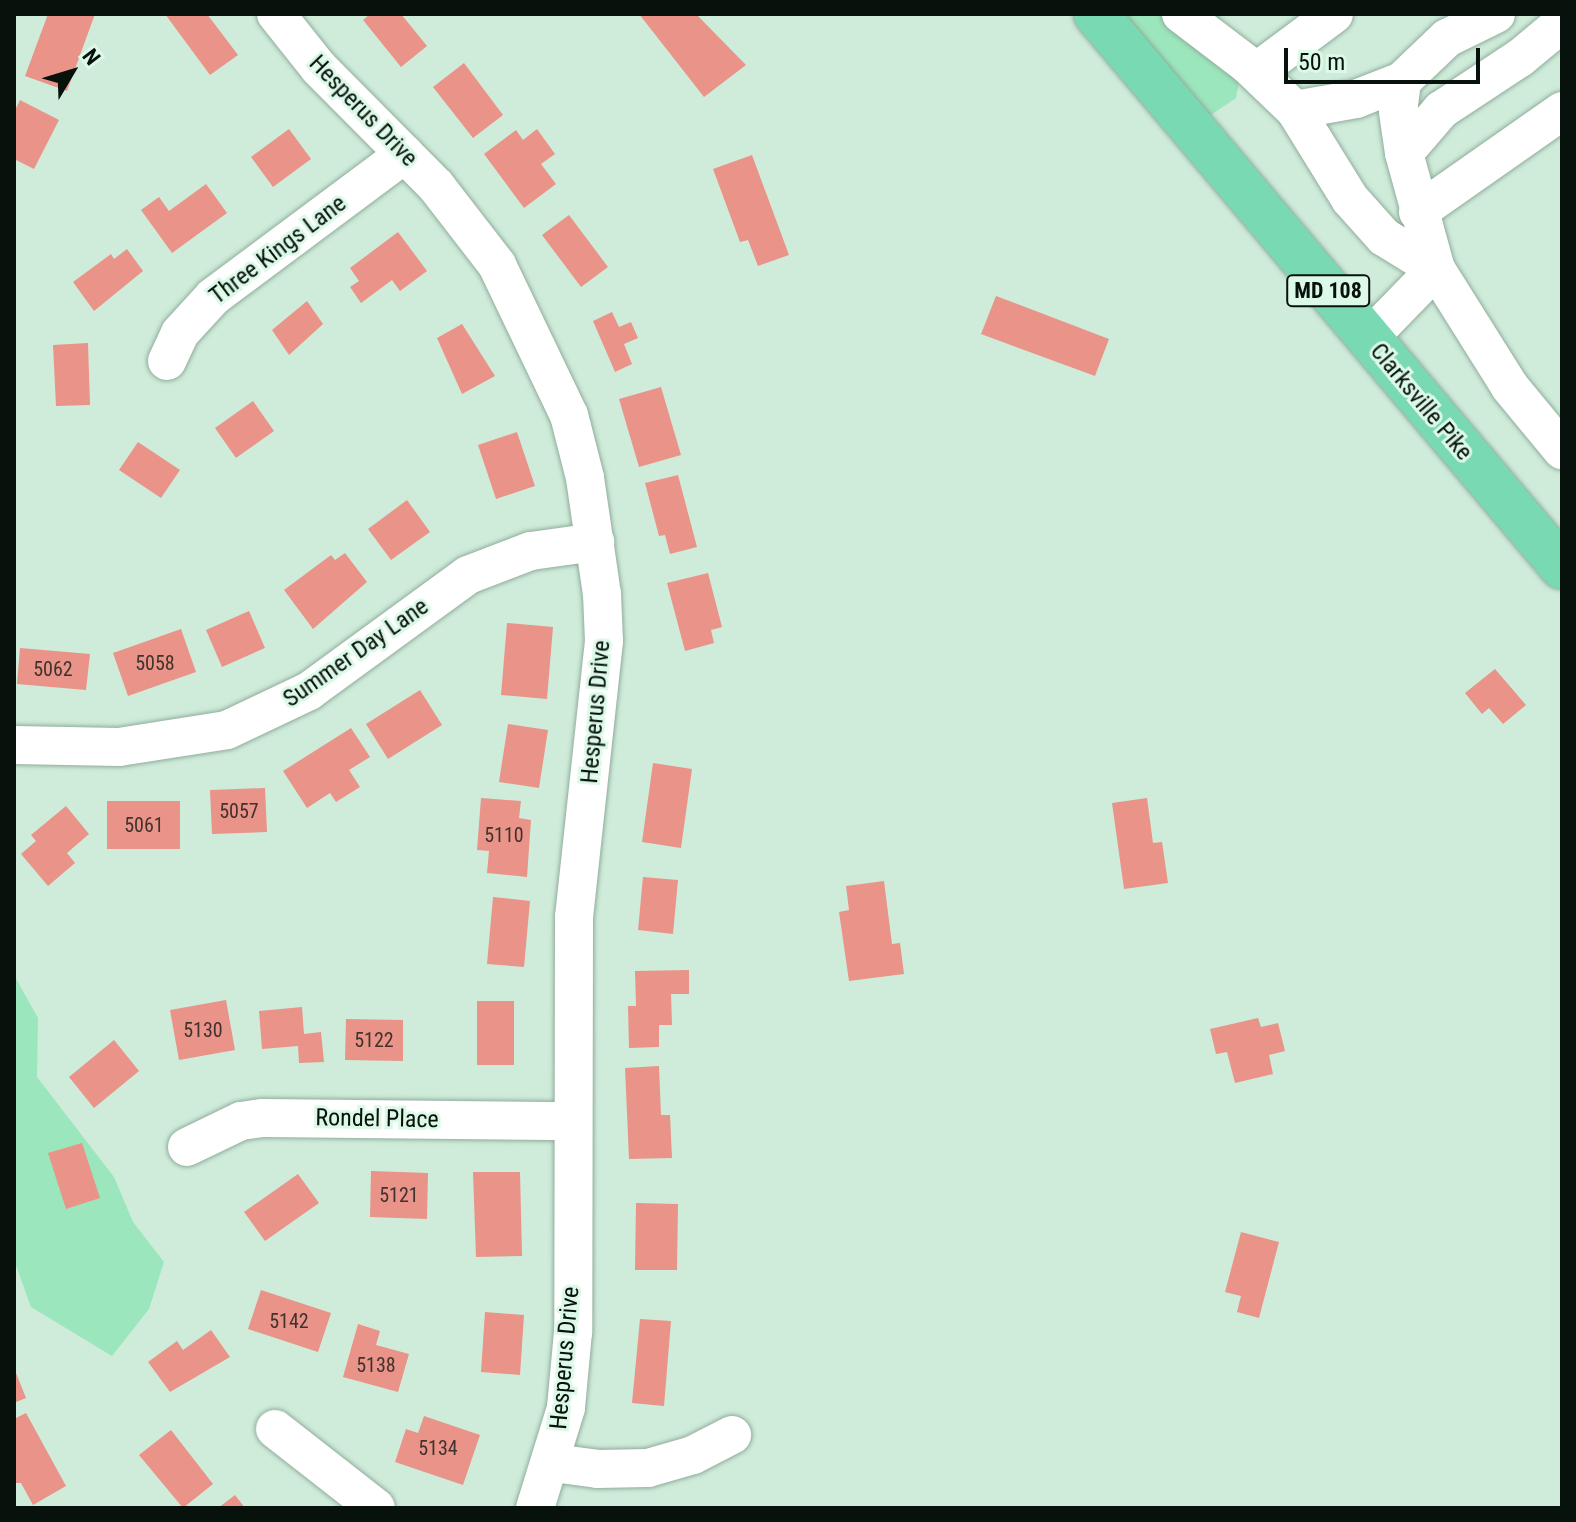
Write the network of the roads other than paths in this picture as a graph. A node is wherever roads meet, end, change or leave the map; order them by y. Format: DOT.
graph roads {
  1 [pos="276,14"];
  2 [pos="1096,14"];
  3 [pos="1334,14"];
  4 [pos="1496,14"];
  5 [pos="1194,17"];
  6 [pos="1562,23"];
  7 [pos="1256,72"];
  8 [pos="1402,81"];
  9 [pos="1295,110"];
  10 [pos="1562,111"];
  11 [pos="1404,153"];
  12 [pos="405,154"];
  13 [pos="1418,212"];
  14 [pos="1436,269"];
  15 [pos="1368,339"];
  16 [pos="167,361"];
  17 [pos="1562,450"];
  18 [pos="595,542"];
  19 [pos="1562,567"];
  20 [pos="14,745"];
  21 [pos="573,1121"];
  22 [pos="187,1147"];
  23 [pos="275,1429"];
  24 [pos="732,1435"];
  25 [pos="553,1463"];
  26 [pos="376,1508"];
  27 [pos="535,1508"];
  1 -- 12 [label="street, Hesperus Drive"];
  2 -- 15 [label="main road, Clarksville Pike / MD 108"];
  3 -- 7 [label="street"];
  4 -- 8 [label="street"];
  5 -- 7 [label="street"];
  6 -- 11 [label="street"];
  7 -- 9 [label="street"];
  8 -- 9 [label="street"];
  8 -- 11 [label="street"];
  9 -- 14 [label="street"];
  10 -- 13 [label="street"];
  11 -- 13 [label="street"];
  12 -- 16 [label="street, Three Kings Lane"];
  12 -- 18 [label="street, Hesperus Drive"];
  13 -- 14 [label="street"];
  14 -- 15 [label="street"];
  14 -- 17 [label="street"];
  15 -- 19 [label="main road, Clarksville Pike / MD 108"];
  18 -- 20 [label="street, Summer Day Lane"];
  18 -- 21 [label="street, Hesperus Drive"];
  21 -- 22 [label="street, Rondel Place"];
  21 -- 25 [label="street, Hesperus Drive"];
  23 -- 26 [label="street"];
  24 -- 25 [label="street"];
  25 -- 27 [label="street, Hesperus Drive"];
}
